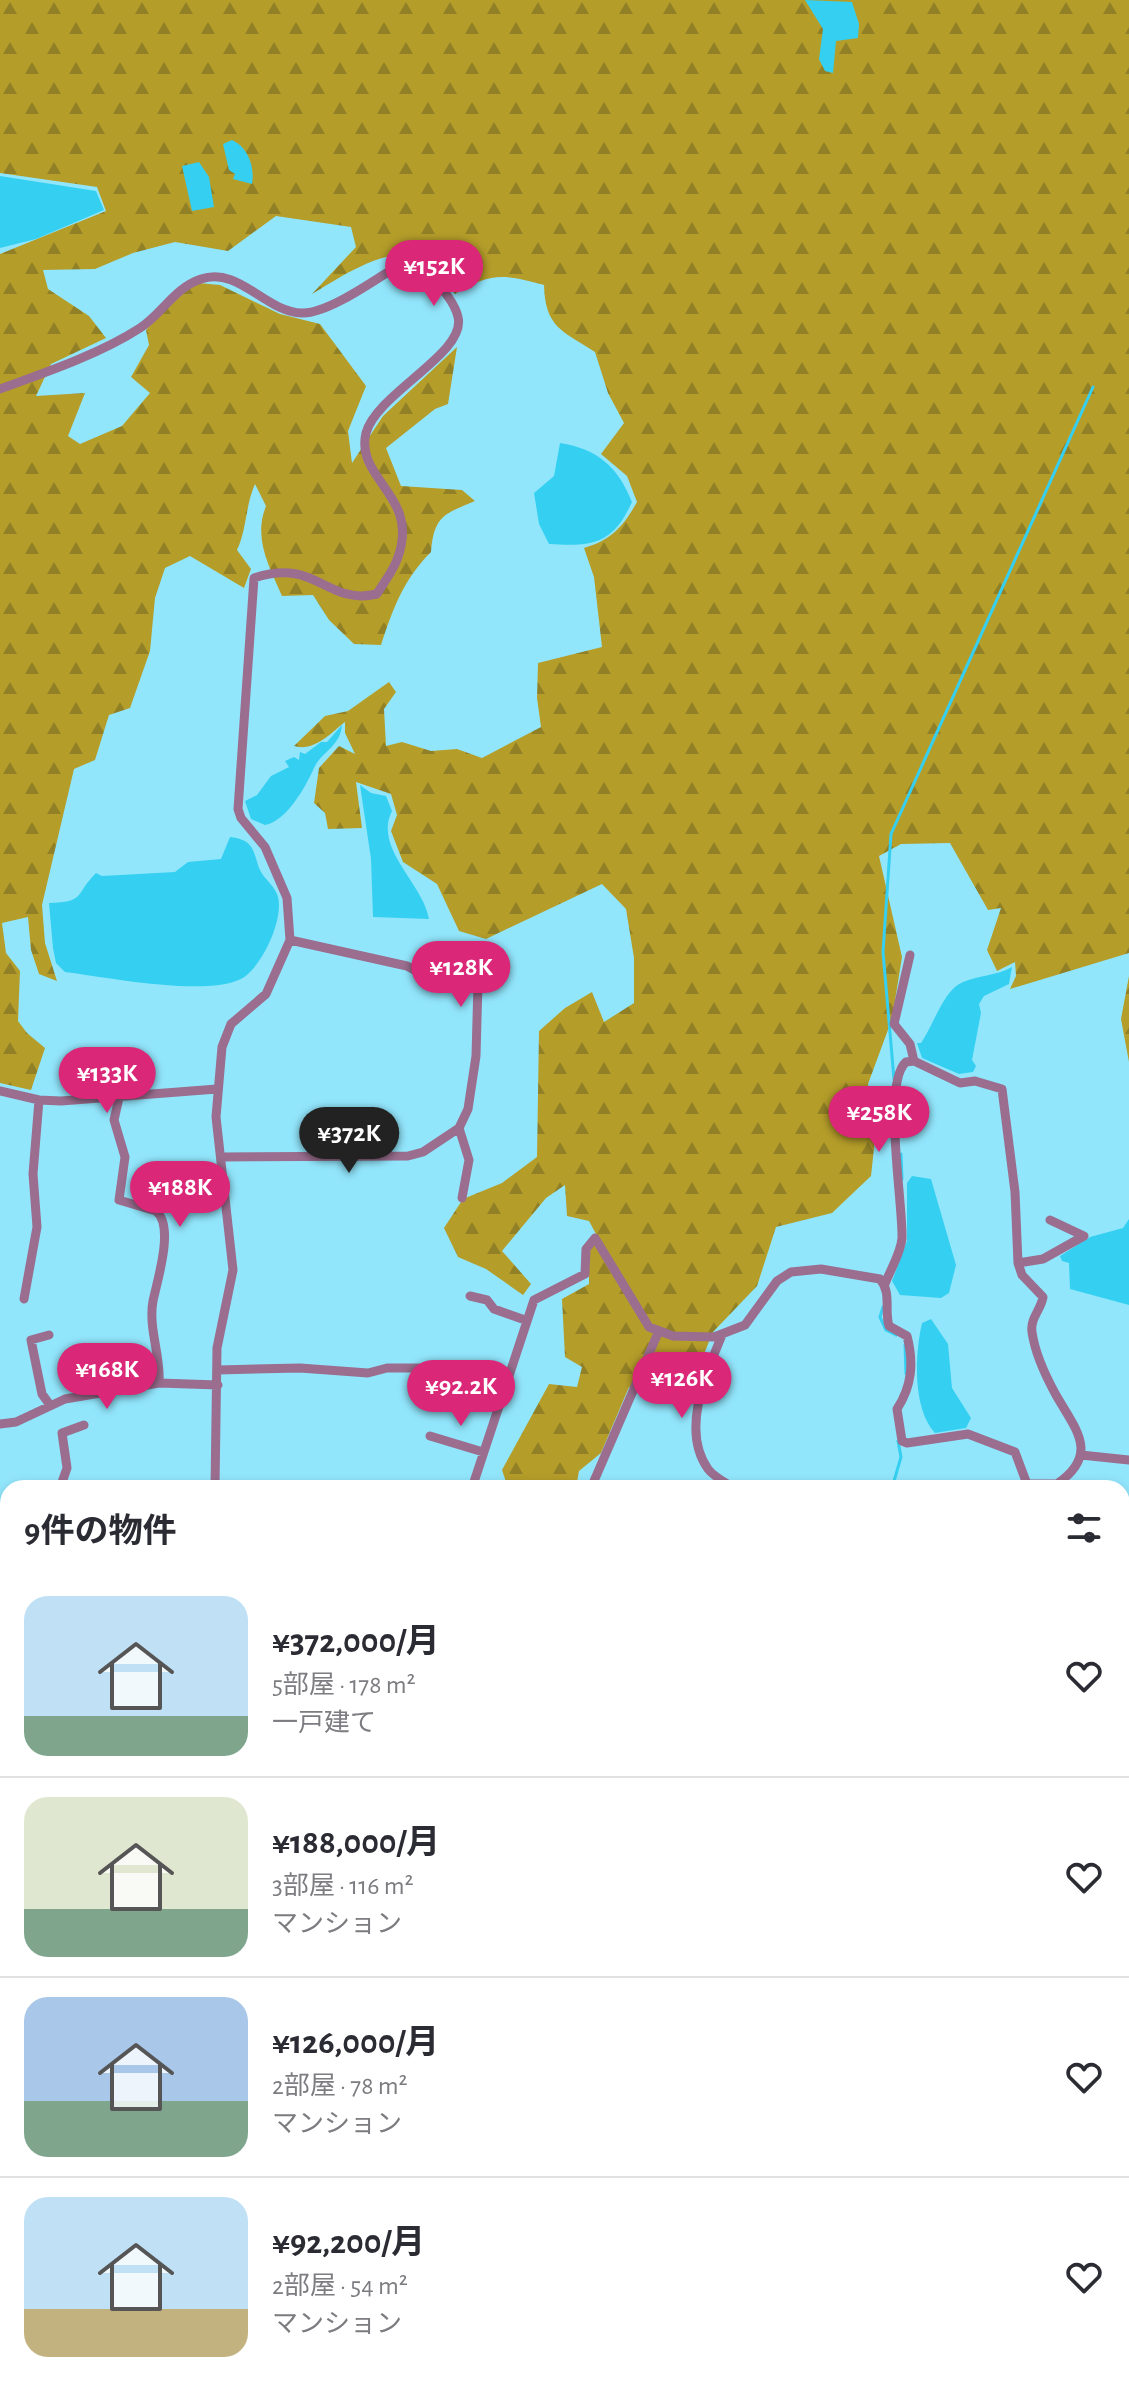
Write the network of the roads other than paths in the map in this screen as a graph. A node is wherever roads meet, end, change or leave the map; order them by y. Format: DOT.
graph roads {
  1 [pos="0,389"];
  2 [pos="290,940"];
  3 [pos="910,955"];
  4 [pos="914,1061"];
  5 [pos="217,1089"];
  6 [pos="0,1091"];
  7 [pos="119,1098"];
  8 [pos="39,1100"];
  9 [pos="459,1128"];
  10 [pos="221,1157"];
  11 [pos="462,1198"];
  12 [pos="1050,1220"];
  13 [pos="1018,1263"];
  14 [pos="886,1291"];
  15 [pos="470,1296"];
  16 [pos="24,1299"];
  17 [pos="525,1320"];
  18 [pos="658,1333"];
  19 [pos="49,1335"];
  20 [pos="722,1335"];
  21 [pos="432,1368"];
  22 [pos="218,1370"];
  23 [pos="159,1383"];
  24 [pos="218,1385"];
  25 [pos="50,1405"];
  26 [pos="0,1424"];
  27 [pos="84,1425"];
  28 [pos="430,1436"];
  29 [pos="483,1452"];
  30 [pos="1081,1455"];
  31 [pos="1129,1460"];
  32 [pos="63,1480"];
  33 [pos="215,1480"];
  34 [pos="474,1480"];
  35 [pos="594,1480"];
  36 [pos="723,1480"];
  37 [pos="1026,1480"];
  38 [pos="1063,1480"];
  1 -- 2 [label="street"];
  2 -- 5 [label="street"];
  2 -- 9 [label="street"];
  3 -- 4 [label="street"];
  4 -- 13 [label="street"];
  4 -- 14 [label="street"];
  5 -- 7 [label="street"];
  5 -- 10 [label="street"];
  6 -- 8 [label="street"];
  7 -- 8 [label="street"];
  7 -- 23 [label="street"];
  8 -- 16 [label="street"];
  9 -- 10 [label="street"];
  9 -- 11 [label="street"];
  10 -- 22 [label="street"];
  12 -- 13 [label="street"];
  13 -- 30 [label="street"];
  14 -- 20 [label="street"];
  14 -- 37 [label="street"];
  15 -- 17 [label="street"];
  17 -- 18 [label="street"];
  17 -- 29 [label="street"];
  18 -- 20 [label="street"];
  18 -- 35 [label="street"];
  19 -- 25 [label="street"];
  20 -- 36 [label="street"];
  21 -- 22 [label="street"];
  22 -- 24 [label="street"];
  23 -- 24 [label="street"];
  23 -- 25 [label="street"];
  24 -- 33 [label="street"];
  25 -- 26 [label="street"];
  27 -- 32 [label="street"];
  28 -- 29 [label="street"];
  29 -- 34 [label="street"];
  30 -- 31 [label="street"];
  30 -- 38 [label="street"];
}
